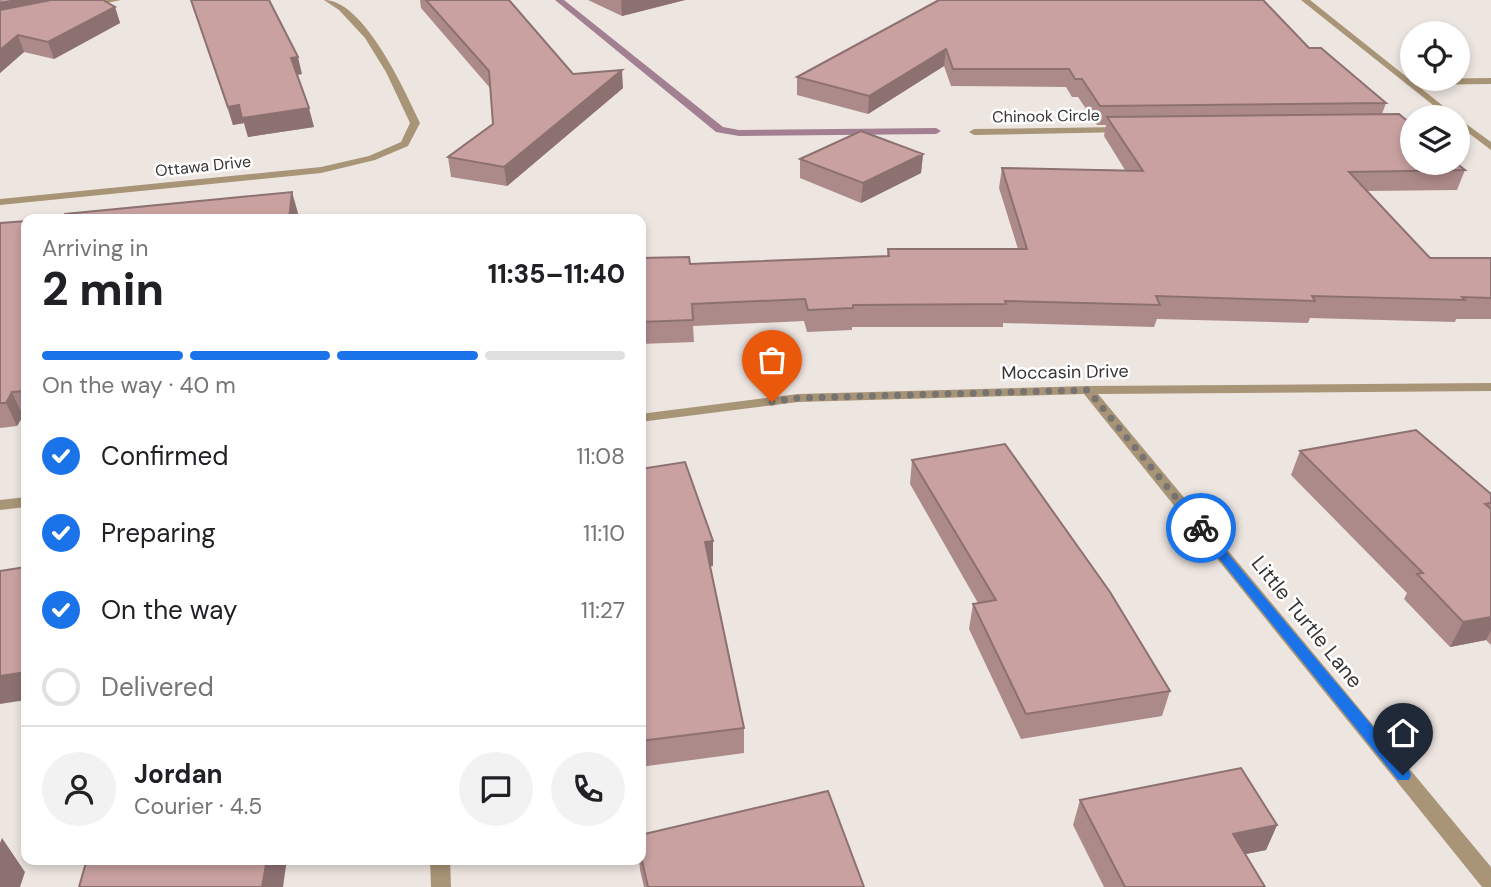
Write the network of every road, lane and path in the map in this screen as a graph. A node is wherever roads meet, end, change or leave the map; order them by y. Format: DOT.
graph roads {
  1 [pos="117,0"];
  2 [pos="328,0"];
  3 [pos="1305,0"];
  4 [pos="74,7"];
  5 [pos="1400,75"];
  6 [pos="1470,81"];
  7 [pos="1491,81"];
  8 [pos="1420,91"];
  9 [pos="1438,105"];
  10 [pos="1139,130"];
  11 [pos="1470,131"];
  12 [pos="974,132"];
  13 [pos="1491,147"];
  14 [pos="0,202"];
  15 [pos="1491,387"];
  16 [pos="1088,390"];
  17 [pos="646,417"];
  18 [pos="21,503"];
  19 [pos="0,505"];
  20 [pos="440,865"];
  21 [pos="1491,882"];
  22 [pos="441,887"];
  1 -- 4 [label="street"];
  2 -- 14 [label="street, Ottawa Drive"];
  3 -- 5 [label="street"];
  6 -- 7 [label="street"];
  8 -- 9 [label="street"];
  10 -- 12 [label="street, Chinook Circle"];
  11 -- 13 [label="street"];
  15 -- 16 [label="street, Moccasin Drive"];
  16 -- 17 [label="street, Moccasin Drive"];
  16 -- 21 [label="street, Little Turtle Lane"];
  18 -- 19 [label="street"];
  20 -- 22 [label="street"];
}
